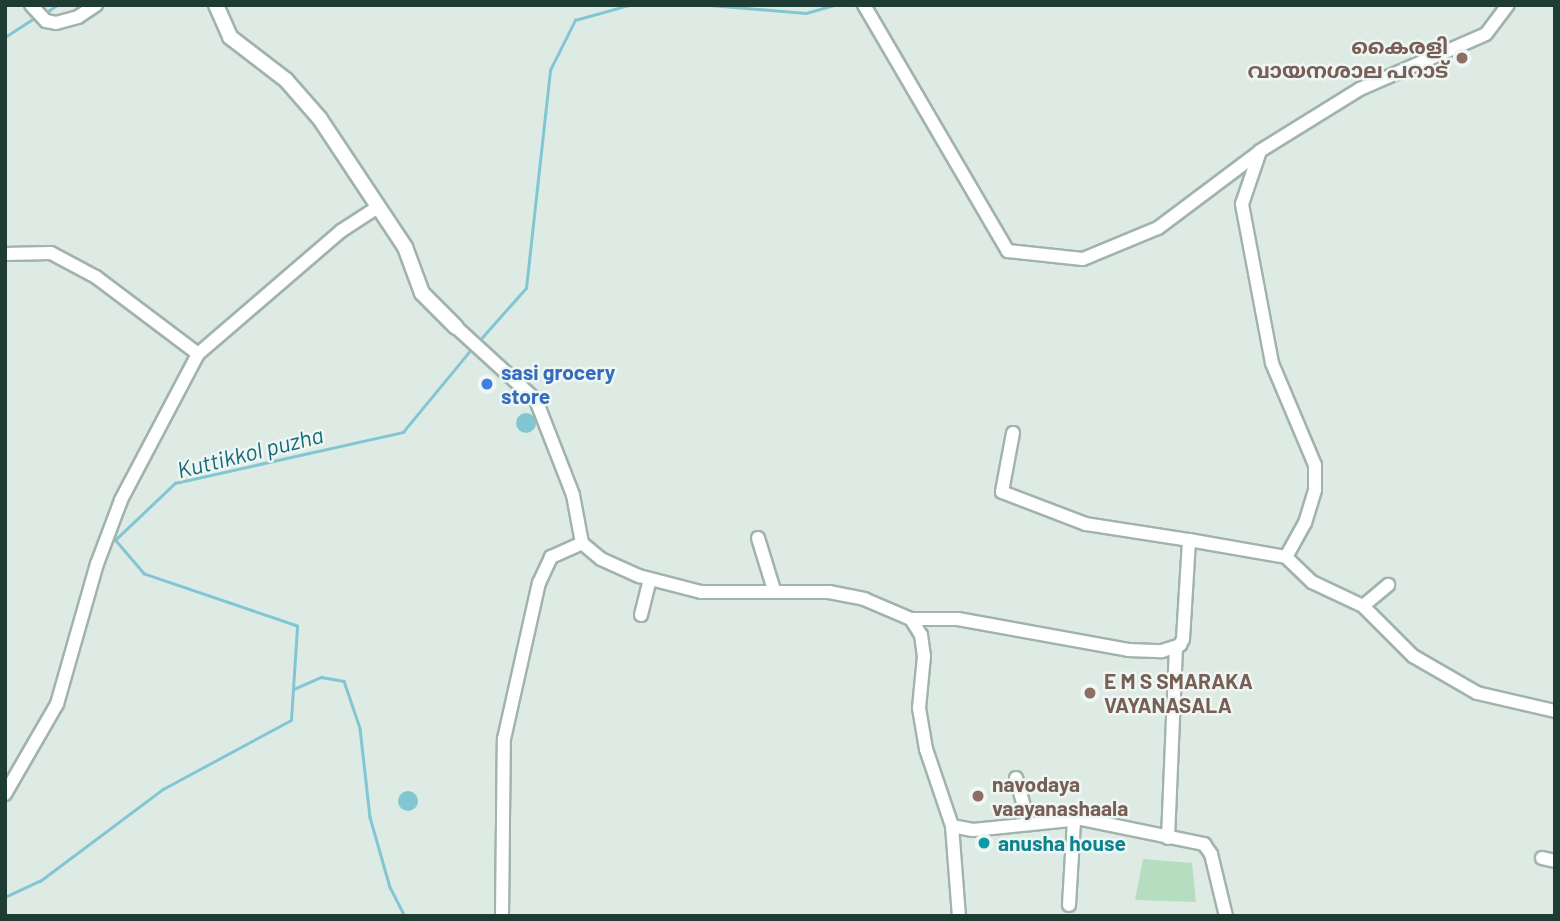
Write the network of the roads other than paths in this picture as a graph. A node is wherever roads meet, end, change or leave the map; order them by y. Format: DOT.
graph roads {
  1 [pos="31,5"];
  2 [pos="96,5"];
  3 [pos="216,5"];
  4 [pos="864,5"];
  5 [pos="1508,5"];
  6 [pos="1260,151"];
  7 [pos="1250,177"];
  8 [pos="1224,178"];
  9 [pos="378,207"];
  10 [pos="5,254"];
  11 [pos="456,327"];
  12 [pos="198,354"];
  13 [pos="1013,433"];
  14 [pos="758,538"];
  15 [pos="1189,540"];
  16 [pos="582,543"];
  17 [pos="1286,558"];
  18 [pos="650,579"];
  19 [pos="1388,585"];
  20 [pos="774,590"];
  21 [pos="1363,606"];
  22 [pos="641,615"];
  23 [pos="911,619"];
  24 [pos="1176,647"];
  25 [pos="1555,711"];
  26 [pos="1016,778"];
  27 [pos="5,794"];
  28 [pos="1074,820"];
  29 [pos="1029,824"];
  30 [pos="952,826"];
  31 [pos="1168,838"];
  32 [pos="1069,905"];
  33 [pos="502,916"];
  34 [pos="959,916"];
  35 [pos="1226,916"];
  1 -- 2 [label="street"];
  3 -- 9 [label="street"];
  4 -- 8 [label="street"];
  5 -- 6 [label="street"];
  6 -- 7 [label="street"];
  6 -- 8 [label="street"];
  7 -- 8 [label="street"];
  7 -- 17 [label="street"];
  9 -- 11 [label="street"];
  9 -- 12 [label="street"];
  10 -- 12 [label="street"];
  11 -- 16 [label="street"];
  12 -- 27 [label="street"];
  13 -- 15 [label="street"];
  14 -- 20 [label="street"];
  15 -- 17 [label="street"];
  15 -- 24 [label="street"];
  16 -- 18 [label="street"];
  16 -- 33 [label="street"];
  17 -- 21 [label="street"];
  18 -- 20 [label="street"];
  18 -- 22 [label="street"];
  19 -- 21 [label="street"];
  20 -- 23 [label="street"];
  21 -- 25 [label="street"];
  23 -- 24 [label="street"];
  23 -- 30 [label="street"];
  24 -- 31 [label="street"];
  26 -- 29 [label="street"];
  28 -- 29 [label="street"];
  28 -- 31 [label="street"];
  28 -- 32 [label="street"];
  29 -- 30 [label="street"];
  30 -- 34 [label="street"];
  31 -- 35 [label="street"];
}
